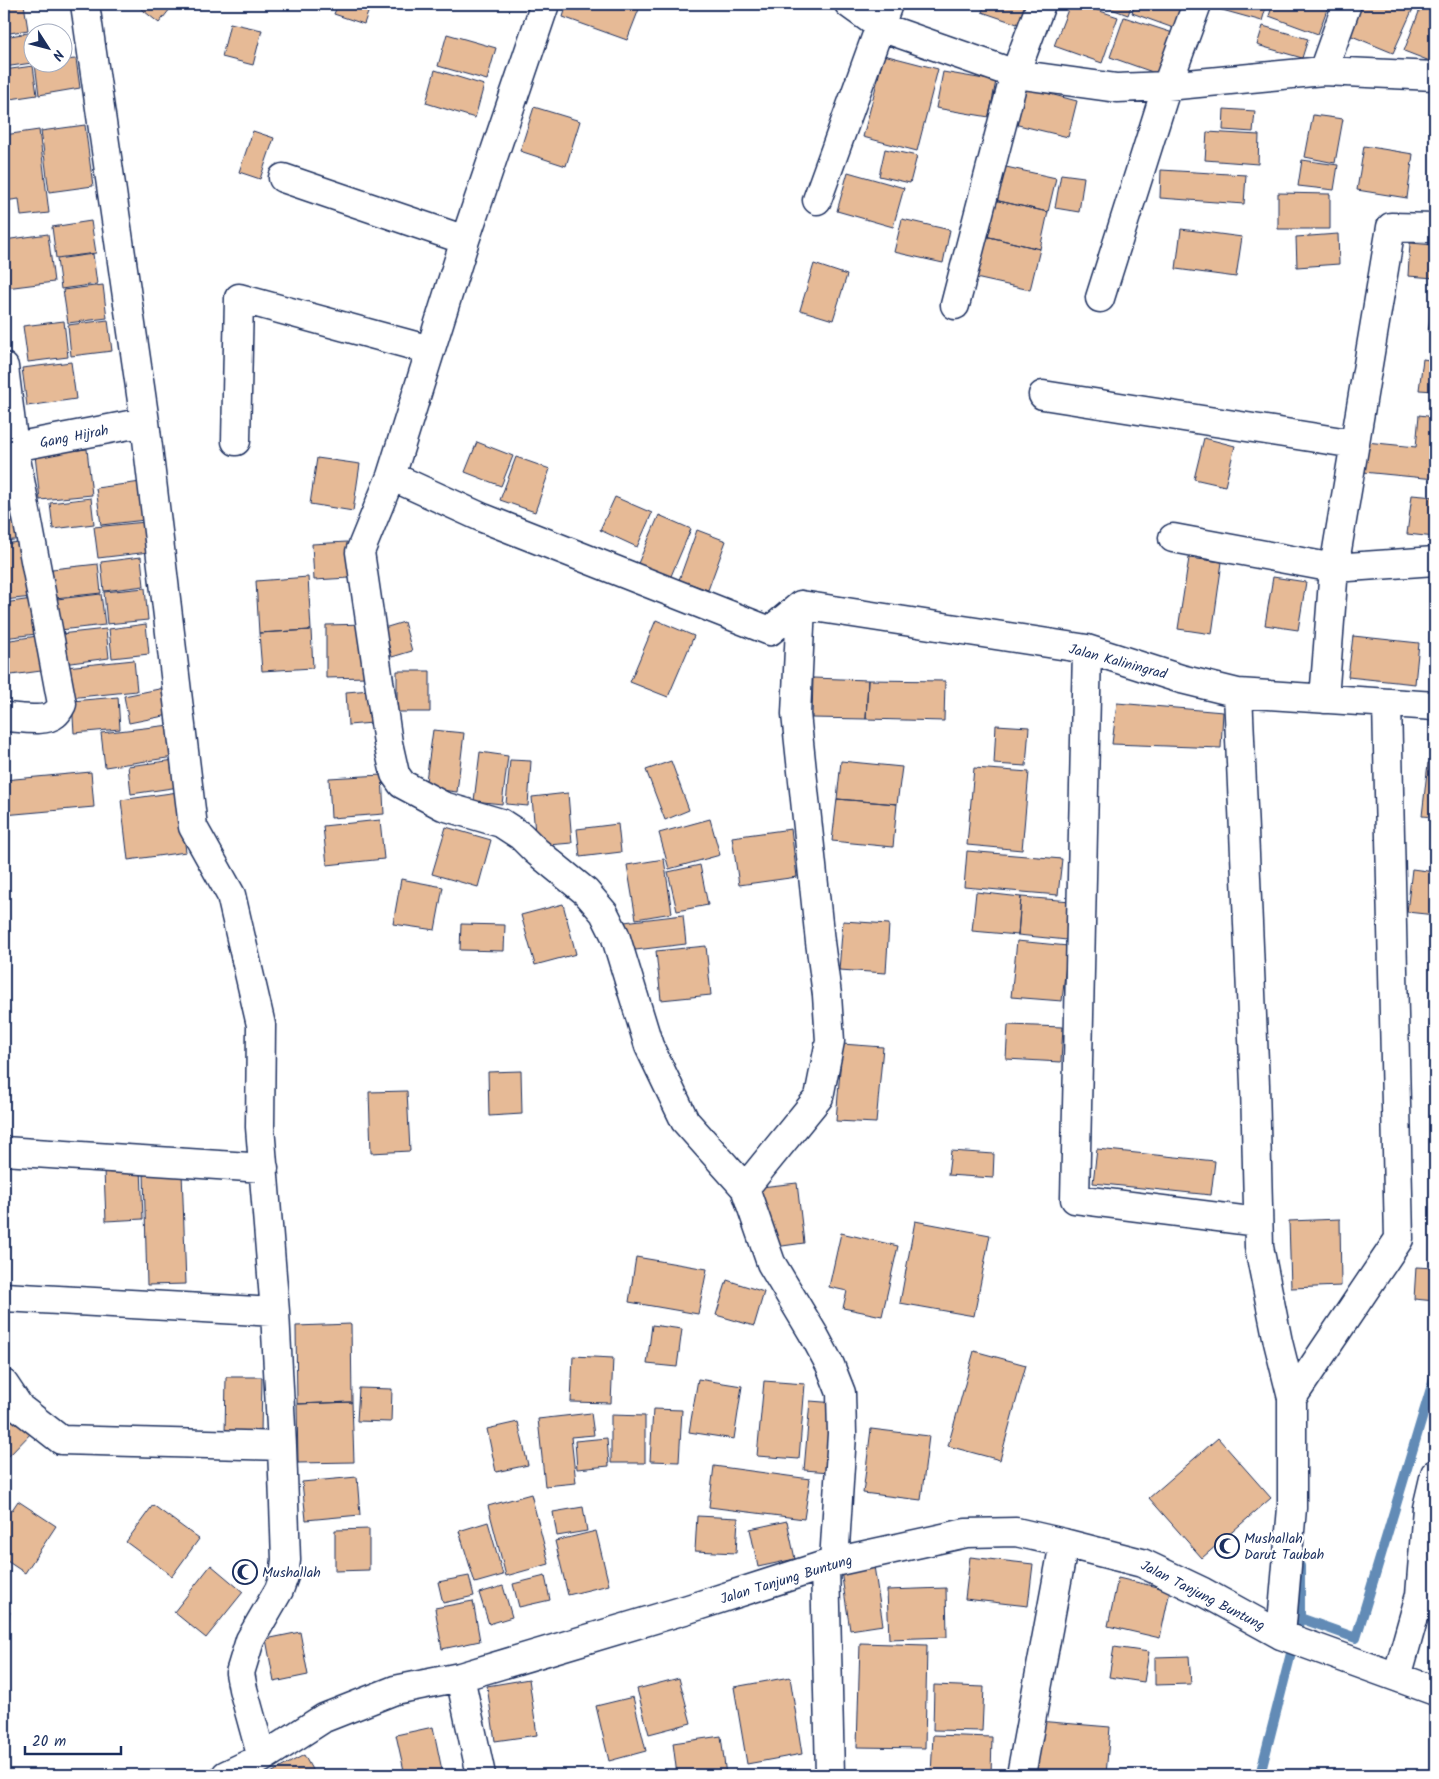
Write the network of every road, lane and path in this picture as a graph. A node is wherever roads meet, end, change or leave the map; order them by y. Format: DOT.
graph roads {
  1 [pos="85,4"];
  2 [pos="545,4"];
  3 [pos="849,4"];
  4 [pos="1041,4"];
  5 [pos="1197,4"];
  6 [pos="1347,4"];
  7 [pos="885,15"];
  8 [pos="1323,71"];
  9 [pos="1015,74"];
  10 [pos="1435,76"];
  11 [pos="1167,86"];
  12 [pos="283,178"];
  13 [pos="817,200"];
  14 [pos="1435,228"];
  15 [pos="465,240"];
  16 [pos="1100,298"];
  17 [pos="954,305"];
  18 [pos="430,350"];
  19 [pos="4,367"];
  20 [pos="1043,395"];
  21 [pos="145,422"];
  22 [pos="236,441"];
  23 [pos="1355,444"];
  24 [pos="9,448"];
  25 [pos="391,476"];
  26 [pos="1173,538"];
  27 [pos="1435,561"];
  28 [pos="1334,568"];
  29 [pos="801,605"];
  30 [pos="1086,650"];
  31 [pos="1238,693"];
  32 [pos="1324,699"];
  33 [pos="1387,704"];
  34 [pos="1435,706"];
  35 [pos="4,717"];
  36 [pos="4,1151"];
  37 [pos="264,1168"];
  38 [pos="745,1188"];
  39 [pos="1258,1222"];
  40 [pos="4,1297"];
  41 [pos="275,1312"];
  42 [pos="4,1384"];
  43 [pos="1292,1398"];
  44 [pos="282,1446"];
  45 [pos="1435,1474"];
  46 [pos="1064,1542"];
  47 [pos="829,1563"];
  48 [pos="1282,1635"];
  49 [pos="1396,1676"];
  50 [pos="460,1677"];
  51 [pos="1435,1691"];
  52 [pos="262,1758"];
  53 [pos="226,1775"];
  54 [pos="481,1775"];
  55 [pos="830,1775"];
  56 [pos="1021,1775"];
  1 -- 21 [label="street"];
  2 -- 15 [label="street"];
  3 -- 7 [label="street"];
  4 -- 9 [label="street"];
  5 -- 11 [label="street"];
  6 -- 8 [label="street"];
  7 -- 9 [label="street"];
  7 -- 13 [label="street"];
  8 -- 10 [label="street"];
  8 -- 11 [label="street"];
  9 -- 11 [label="street"];
  9 -- 17 [label="street"];
  11 -- 16 [label="street"];
  12 -- 15 [label="street"];
  14 -- 23 [label="street"];
  15 -- 18 [label="street"];
  18 -- 22 [label="street"];
  18 -- 25 [label="street"];
  19 -- 24 [label="street"];
  20 -- 23 [label="street"];
  21 -- 24 [label="street, Gang Hijrah"];
  21 -- 37 [label="street"];
  23 -- 28 [label="street"];
  24 -- 35 [label="street"];
  25 -- 29 [label="street"];
  25 -- 38 [label="street"];
  26 -- 28 [label="street"];
  27 -- 28 [label="street"];
  28 -- 32 [label="street"];
  29 -- 30 [label="street, Jalan Kaliningrad"];
  29 -- 38 [label="street"];
  30 -- 31 [label="street, Jalan Kaliningrad"];
  30 -- 39 [label="street"];
  31 -- 32 [label="street, Jalan Kaliningrad"];
  31 -- 39 [label="street"];
  32 -- 33 [label="street, Jalan Kaliningrad"];
  33 -- 34 [label="street, Jalan Kaliningrad"];
  33 -- 43 [label="street"];
  36 -- 37 [label="street"];
  37 -- 41 [label="street"];
  38 -- 47 [label="street"];
  39 -- 43 [label="street"];
  40 -- 41 [label="street"];
  41 -- 44 [label="street"];
  42 -- 44 [label="street"];
  43 -- 48 [label="street"];
  44 -- 52 [label="street"];
  45 -- 49 [label="street"];
  46 -- 47 [label="street, Jalan Tanjung Buntung"];
  46 -- 48 [label="street, Jalan Tanjung Buntung"];
  46 -- 56 [label="street"];
  47 -- 50 [label="street, Jalan Tanjung Buntung"];
  47 -- 55 [label="street"];
  48 -- 49 [label="street, Jalan Tanjung Buntung"];
  49 -- 51 [label="street, Jalan Tanjung Buntung"];
  50 -- 52 [label="street, Jalan Tanjung Buntung"];
  50 -- 54 [label="street"];
  52 -- 53 [label="street, Jalan Tanjung Buntung"];
}
